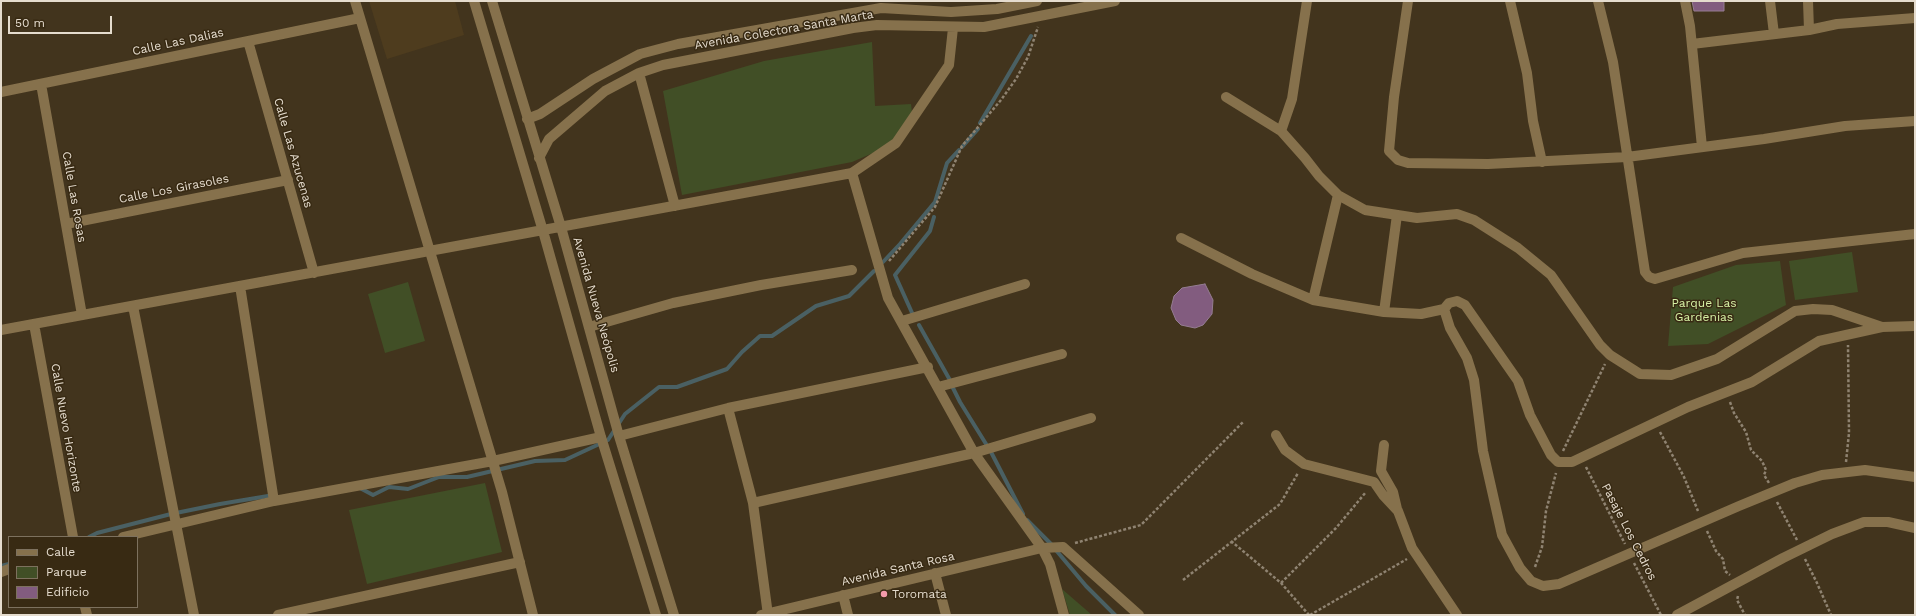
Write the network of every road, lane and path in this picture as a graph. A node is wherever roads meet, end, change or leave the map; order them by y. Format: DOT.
graph roads {
  1 [pos="355,1"];
  2 [pos="474,1"];
  3 [pos="492,1"];
  4 [pos="949,1"];
  5 [pos="1037,1"];
  6 [pos="1115,1"];
  7 [pos="1307,1"];
  8 [pos="1408,1"];
  9 [pos="1510,1"];
  10 [pos="1598,1"];
  11 [pos="1685,1"];
  12 [pos="1770,1"];
  13 [pos="1808,1"];
  14 [pos="951,12"];
  15 [pos="1042,16"];
  16 [pos="360,18"];
  17 [pos="1915,18"];
  18 [pos="953,28"];
  19 [pos="1808,30"];
  20 [pos="1774,34"];
  21 [pos="248,41"];
  22 [pos="1692,44"];
  23 [pos="639,73"];
  24 [pos="41,84"];
  25 [pos="1,92"];
  26 [pos="1226,97"];
  27 [pos="527,119"];
  28 [pos="1915,121"];
  29 [pos="1281,131"];
  30 [pos="1702,147"];
  31 [pos="1627,157"];
  32 [pos="539,158"];
  33 [pos="1542,162"];
  34 [pos="852,173"];
  35 [pos="288,180"];
  36 [pos="1338,195"];
  37 [pos="675,206"];
  38 [pos="1397,215"];
  39 [pos="66,224"];
  40 [pos="561,227"];
  41 [pos="543,231"];
  42 [pos="1915,234"];
  43 [pos="1181,238"];
  44 [pos="430,251"];
  45 [pos="852,270"];
  46 [pos="880,271"];
  47 [pos="314,272"];
  48 [pos="1025,284"];
  49 [pos="240,286"];
  50 [pos="1312,300"];
  51 [pos="133,306"];
  52 [pos="1444,308"];
  53 [pos="1384,312"];
  54 [pos="82,315"];
  55 [pos="902,321"];
  56 [pos="34,324"];
  57 [pos="1915,326"];
  58 [pos="589,327"];
  59 [pos="1882,327"];
  60 [pos="1,330"];
  61 [pos="1848,335"];
  62 [pos="1062,354"];
  63 [pos="1610,355"];
  64 [pos="928,367"];
  65 [pos="938,386"];
  66 [pos="1726,392"];
  67 [pos="728,408"];
  68 [pos="1091,418"];
  69 [pos="1242,422"];
  70 [pos="1276,435"];
  71 [pos="619,436"];
  72 [pos="601,437"];
  73 [pos="1384,444"];
  74 [pos="974,453"];
  75 [pos="1582,457"];
  76 [pos="493,461"];
  77 [pos="1558,462"];
  78 [pos="1304,464"];
  79 [pos="1846,471"];
  80 [pos="1915,477"];
  81 [pos="1374,482"];
  82 [pos="1765,496"];
  83 [pos="274,501"];
  84 [pos="753,503"];
  85 [pos="1398,511"];
  86 [pos="177,525"];
  87 [pos="1915,528"];
  88 [pos="73,536"];
  89 [pos="128,536"];
  90 [pos="1232,541"];
  91 [pos="1063,547"];
  92 [pos="1042,548"];
  93 [pos="1416,554"];
  94 [pos="1630,554"];
  95 [pos="520,562"];
  96 [pos="935,573"];
  97 [pos="1183,580"];
  98 [pos="1531,582"];
  99 [pos="1281,583"];
  100 [pos="843,595"];
  101 [pos="766,614"];
  102 [pos="194,615"];
  103 [pos="278,615"];
  104 [pos="533,615"];
  105 [pos="656,615"];
  106 [pos="674,615"];
  107 [pos="848,615"];
  108 [pos="946,615"];
  109 [pos="1064,615"];
  110 [pos="1139,615"];
  111 [pos="1309,615"];
  112 [pos="1456,615"];
  113 [pos="1661,615"];
  114 [pos="1677,615"];
  1 -- 16 [label="street"];
  2 -- 41 [label="street"];
  3 -- 27 [label="street, Avenida Nueva Neópolis"];
  4 -- 14 [label="street"];
  5 -- 14 [label="street, Avenida Colectora Santa Marta"];
  6 -- 15 [label="street, Avenida Colectora Santa Marta"];
  7 -- 29 [label="street"];
  8 -- 33 [label="street"];
  9 -- 33 [label="street"];
  10 -- 31 [label="street"];
  11 -- 22 [label="street"];
  12 -- 20 [label="street"];
  13 -- 19 [label="street"];
  14 -- 27 [label="street, Avenida Colectora Santa Marta"];
  15 -- 18 [label="street, Avenida Colectora Santa Marta"];
  15 -- 46 [label="path"];
  16 -- 21 [label="street, Calle Las Dalias"];
  16 -- 44 [label="street"];
  17 -- 19 [label="street"];
  18 -- 23 [label="street, Avenida Colectora Santa Marta"];
  18 -- 34 [label="street"];
  19 -- 20 [label="street"];
  20 -- 22 [label="street"];
  21 -- 24 [label="street, Calle Las Dalias"];
  21 -- 35 [label="street, Calle Las Azucenas"];
  22 -- 30 [label="street"];
  23 -- 32 [label="street, Avenida Colectora Santa Marta"];
  23 -- 37 [label="street"];
  24 -- 25 [label="street, Calle Las Dalias"];
  24 -- 39 [label="street, Calle Las Rosas"];
  26 -- 29 [label="street"];
  27 -- 32 [label="street, Avenida Nueva Neópolis"];
  28 -- 30 [label="street"];
  29 -- 36 [label="street"];
  30 -- 31 [label="street"];
  31 -- 33 [label="street"];
  31 -- 42 [label="street"];
  32 -- 40 [label="street, Avenida Nueva Neópolis"];
  34 -- 37 [label="street"];
  34 -- 46 [label="street"];
  35 -- 39 [label="street, Calle Los Girasoles"];
  35 -- 47 [label="street, Calle Las Azucenas"];
  36 -- 38 [label="street"];
  36 -- 50 [label="street"];
  37 -- 40 [label="street"];
  38 -- 53 [label="street"];
  38 -- 63 [label="street"];
  39 -- 54 [label="street, Calle Las Rosas"];
  40 -- 41 [label="street"];
  40 -- 58 [label="street, Avenida Nueva Neópolis"];
  41 -- 44 [label="street"];
  41 -- 72 [label="street"];
  43 -- 50 [label="street"];
  44 -- 47 [label="street"];
  44 -- 76 [label="street"];
  45 -- 58 [label="street"];
  46 -- 55 [label="street"];
  47 -- 49 [label="street"];
  48 -- 55 [label="street"];
  49 -- 51 [label="street"];
  49 -- 83 [label="street"];
  50 -- 53 [label="street"];
  51 -- 54 [label="street"];
  51 -- 86 [label="street"];
  52 -- 53 [label="street"];
  52 -- 77 [label="street"];
  52 -- 98 [label="street"];
  54 -- 56 [label="street"];
  55 -- 64 [label="street"];
  56 -- 60 [label="street"];
  56 -- 88 [label="street, Calle Nuevo Horizonte"];
  57 -- 59 [label="street"];
  58 -- 71 [label="street, Avenida Nueva Neópolis"];
  59 -- 61 [label="street"];
  59 -- 63 [label="street"];
  61 -- 66 [label="street"];
  61 -- 79 [label="path"];
  62 -- 65 [label="street"];
  63 -- 77 [label="path"];
  64 -- 65 [label="street"];
  64 -- 67 [label="street"];
  65 -- 74 [label="street"];
  66 -- 75 [label="street"];
  66 -- 82 [label="path"];
  67 -- 71 [label="street"];
  67 -- 84 [label="street"];
  68 -- 74 [label="street"];
  69 -- 91 [label="path"];
  70 -- 78 [label="street"];
  71 -- 106 [label="street, Avenida Nueva Neópolis"];
  72 -- 76 [label="street"];
  72 -- 105 [label="street"];
  73 -- 85 [label="street"];
  74 -- 84 [label="street"];
  74 -- 92 [label="street"];
  75 -- 77 [label="street"];
  75 -- 94 [label="path, Pasaje Los Cedros"];
  76 -- 83 [label="street"];
  76 -- 95 [label="street"];
  77 -- 98 [label="path"];
  78 -- 81 [label="street"];
  78 -- 90 [label="path"];
  79 -- 80 [label="street"];
  79 -- 82 [label="street"];
  81 -- 85 [label="street"];
  81 -- 99 [label="path"];
  82 -- 94 [label="street"];
  83 -- 86 [label="street"];
  84 -- 101 [label="street"];
  85 -- 93 [label="street"];
  86 -- 89 [label="street"];
  86 -- 102 [label="street"];
  87 -- 114 [label="street"];
  90 -- 97 [label="path"];
  90 -- 99 [label="path"];
  91 -- 92 [label="street, Avenida Santa Rosa"];
  91 -- 110 [label="street"];
  92 -- 96 [label="street, Avenida Santa Rosa"];
  92 -- 109 [label="street"];
  93 -- 111 [label="path"];
  93 -- 112 [label="street"];
  94 -- 98 [label="street"];
  94 -- 113 [label="path, Pasaje Los Cedros"];
  95 -- 103 [label="street"];
  95 -- 104 [label="street"];
  96 -- 100 [label="street, Avenida Santa Rosa"];
  96 -- 108 [label="street"];
  99 -- 111 [label="path"];
  100 -- 101 [label="street, Avenida Santa Rosa"];
  100 -- 107 [label="street"];
}
